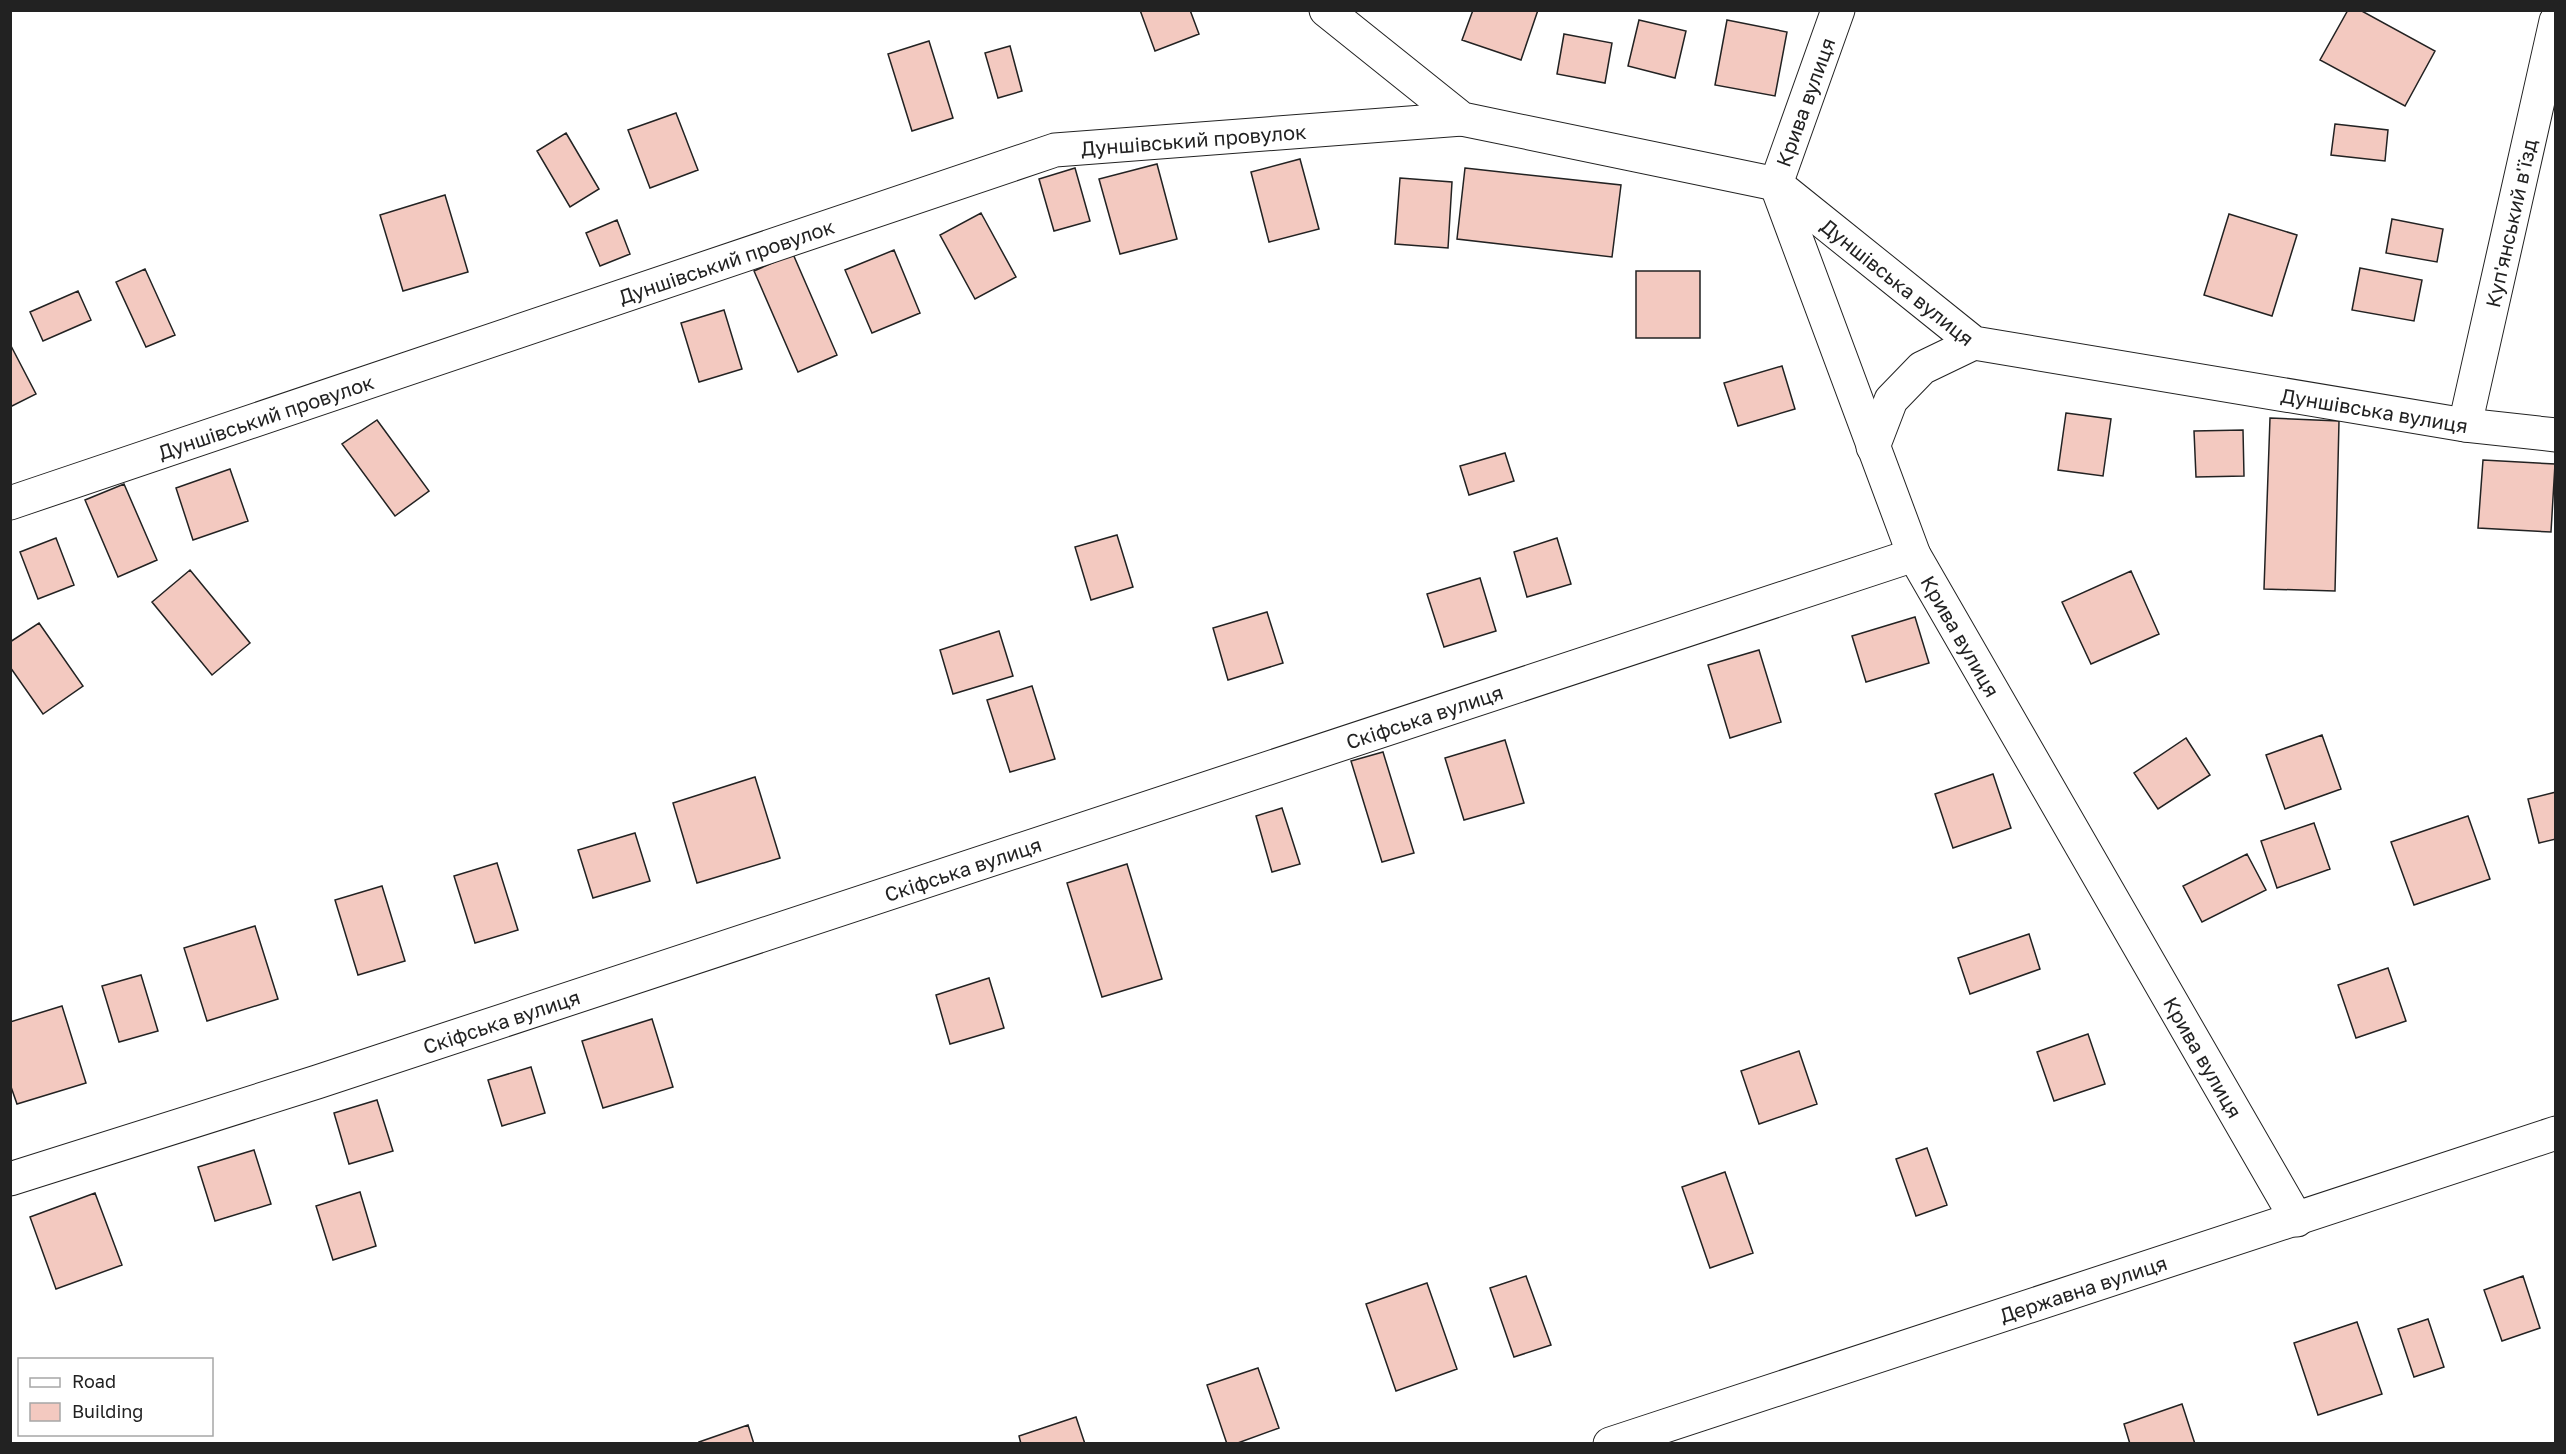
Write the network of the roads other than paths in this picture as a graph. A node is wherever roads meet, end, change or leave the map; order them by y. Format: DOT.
graph roads {
  1 [pos="1326,10"];
  2 [pos="1838,10"];
  3 [pos="2556,21"];
  4 [pos="1462,119"];
  5 [pos="1776,184"];
  6 [pos="1974,344"];
  7 [pos="2465,425"];
  8 [pos="2556,435"];
  9 [pos="1873,447"];
  10 [pos="10,503"];
  11 [pos="1914,555"];
  12 [pos="2556,1133"];
  13 [pos="10,1179"];
  14 [pos="2297,1220"];
  15 [pos="1610,1443"];
  1 -- 4 [label="street, Дуншівська вулиця"];
  2 -- 5 [label="street, Крива вулиця"];
  3 -- 7 [label="street, Куп'янський в'їзд"];
  4 -- 5 [label="street, Дуншівська вулиця"];
  4 -- 10 [label="street, Дуншівський провулок"];
  5 -- 6 [label="street, Дуншівська вулиця"];
  5 -- 9 [label="street, Крива вулиця"];
  6 -- 7 [label="street, Дуншівська вулиця"];
  6 -- 9 [label="street"];
  7 -- 8 [label="street, Дуншівська вулиця"];
  9 -- 11 [label="street, Крива вулиця"];
  11 -- 13 [label="street, Скіфська вулиця"];
  11 -- 14 [label="street, Крива вулиця"];
  12 -- 14 [label="street, Державна вулиця"];
  14 -- 15 [label="street, Державна вулиця"];
}
